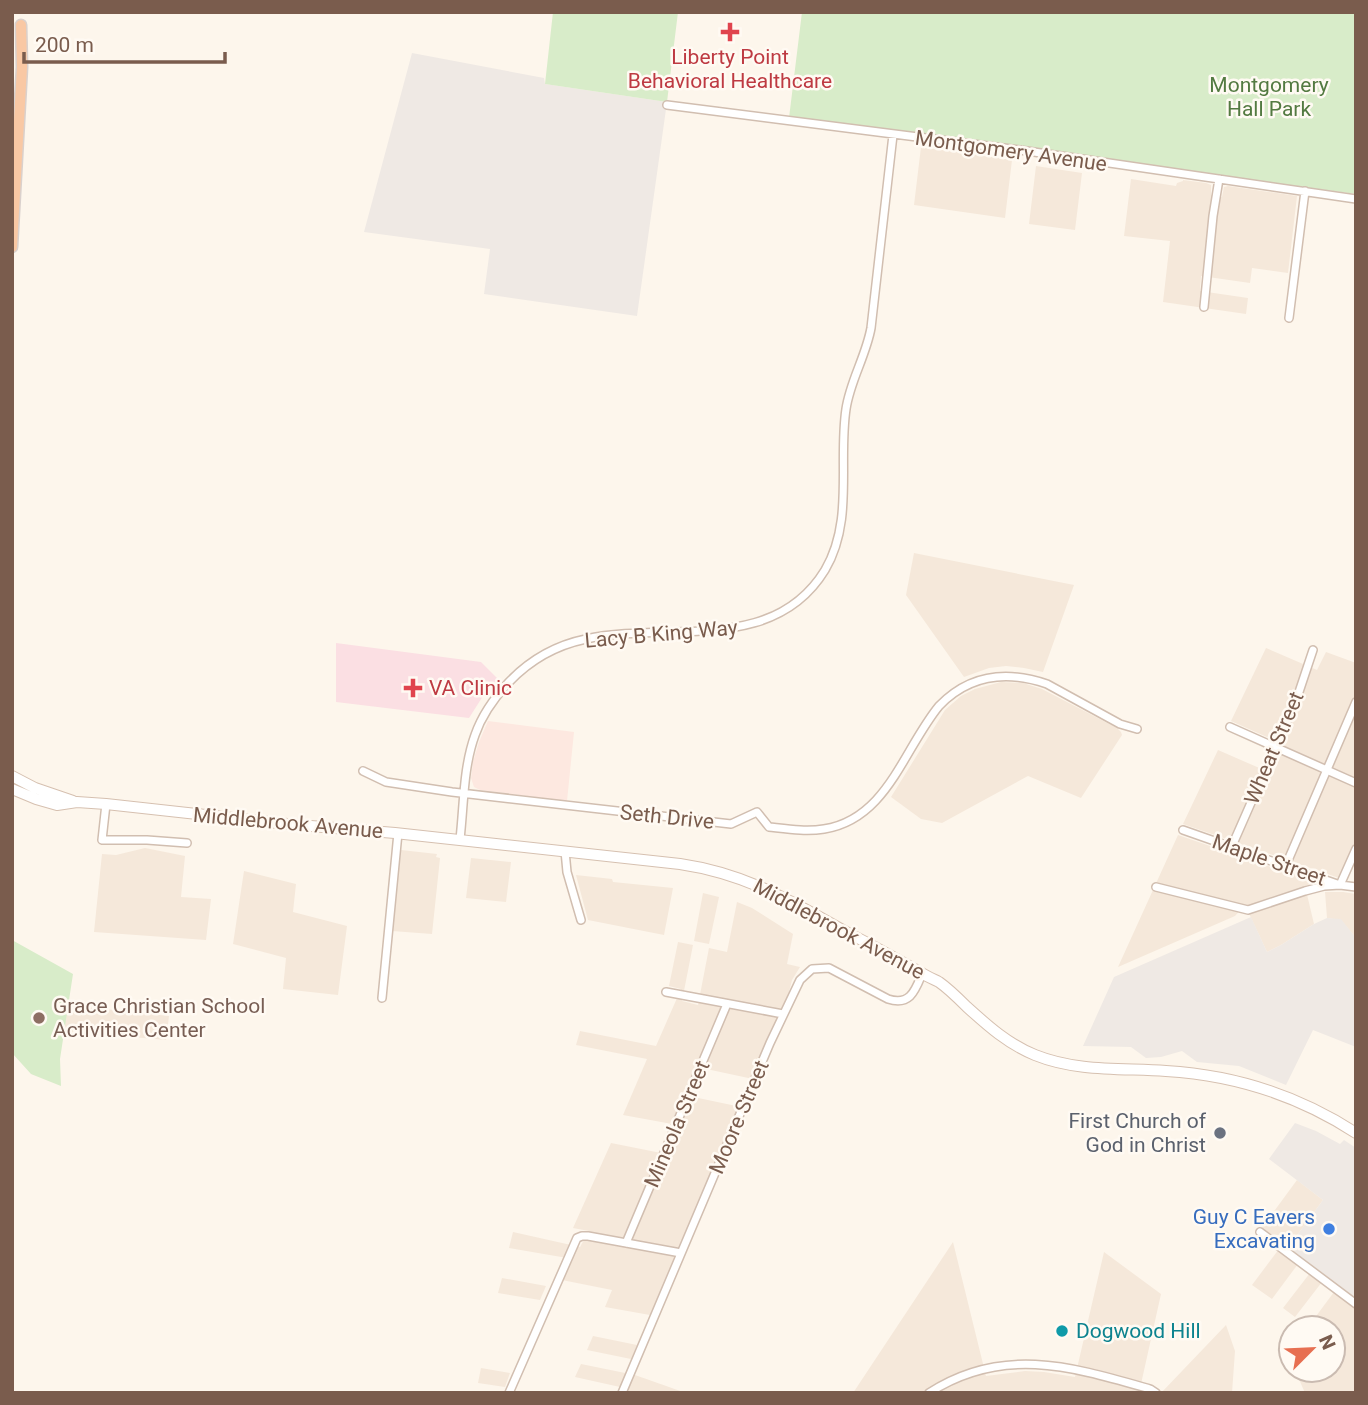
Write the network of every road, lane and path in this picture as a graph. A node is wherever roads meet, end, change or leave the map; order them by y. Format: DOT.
graph roads {
  1 [pos="22,12"];
  2 [pos="21,24"];
  3 [pos="667,105"];
  4 [pos="12,110"];
  5 [pos="893,135"];
  6 [pos="1219,179"];
  7 [pos="1305,191"];
  8 [pos="1356,198"];
  9 [pos="12,247"];
  10 [pos="1204,307"];
  11 [pos="1289,318"];
  12 [pos="1313,650"];
  13 [pos="1356,702"];
  14 [pos="1230,727"];
  15 [pos="1137,729"];
  16 [pos="1274,746"];
  17 [pos="1327,769"];
  18 [pos="363,771"];
  19 [pos="12,776"];
  20 [pos="1356,783"];
  21 [pos="12,789"];
  22 [pos="464,794"];
  23 [pos="76,802"];
  24 [pos="106,804"];
  25 [pos="1183,830"];
  26 [pos="398,833"];
  27 [pos="460,839"];
  28 [pos="187,843"];
  29 [pos="1232,846"];
  30 [pos="1356,849"];
  31 [pos="565,851"];
  32 [pos="1286,865"];
  33 [pos="1340,885"];
  34 [pos="1156,887"];
  35 [pos="1356,887"];
  36 [pos="581,920"];
  37 [pos="922,974"];
  38 [pos="666,992"];
  39 [pos="382,998"];
  40 [pos="727,1004"];
  41 [pos="783,1014"];
  42 [pos="1356,1133"];
  43 [pos="1260,1232"];
  44 [pos="626,1243"];
  45 [pos="681,1253"];
  46 [pos="1356,1304"];
  47 [pos="509,1393"];
  48 [pos="622,1393"];
  49 [pos="929,1393"];
  50 [pos="1156,1393"];
  1 -- 2 [label="highway"];
  2 -- 4 [label="highway"];
  2 -- 9 [label="highway"];
  3 -- 5 [label="street, Montgomery Avenue"];
  5 -- 6 [label="street, Montgomery Avenue"];
  5 -- 22 [label="street, Lacy B King Way"];
  6 -- 7 [label="street, Montgomery Avenue"];
  6 -- 10 [label="street"];
  7 -- 8 [label="street, Montgomery Avenue"];
  7 -- 11 [label="street"];
  12 -- 16 [label="street, Wheat Street"];
  13 -- 17 [label="street"];
  14 -- 16 [label="street"];
  15 -- 22 [label="street, Seth Drive"];
  16 -- 17 [label="street"];
  16 -- 29 [label="street, Wheat Street"];
  17 -- 20 [label="street"];
  17 -- 32 [label="street"];
  18 -- 22 [label="street, Seth Drive"];
  19 -- 23 [label="main road, Middlebrook Avenue"];
  21 -- 23 [label="main road, Middlebrook Avenue"];
  22 -- 27 [label="street, Lacy B King Way"];
  23 -- 24 [label="main road, Middlebrook Avenue"];
  24 -- 26 [label="main road, Middlebrook Avenue"];
  24 -- 28 [label="street"];
  25 -- 29 [label="street, Maple Street"];
  26 -- 27 [label="main road, Middlebrook Avenue"];
  26 -- 39 [label="street"];
  27 -- 31 [label="main road, Middlebrook Avenue"];
  29 -- 32 [label="street, Maple Street"];
  30 -- 33 [label="street"];
  31 -- 36 [label="street"];
  31 -- 37 [label="main road, Middlebrook Avenue"];
  32 -- 33 [label="street, Maple Street"];
  33 -- 34 [label="street"];
  33 -- 35 [label="street, Maple Street"];
  37 -- 41 [label="street, Moore Street"];
  37 -- 42 [label="main road, Middlebrook Avenue"];
  38 -- 40 [label="street"];
  40 -- 41 [label="street"];
  40 -- 44 [label="street, Mineola Street"];
  41 -- 45 [label="street, Moore Street"];
  43 -- 46 [label="street"];
  44 -- 45 [label="street"];
  44 -- 47 [label="street"];
  45 -- 48 [label="street, Moore Street"];
  49 -- 50 [label="street"];
}
